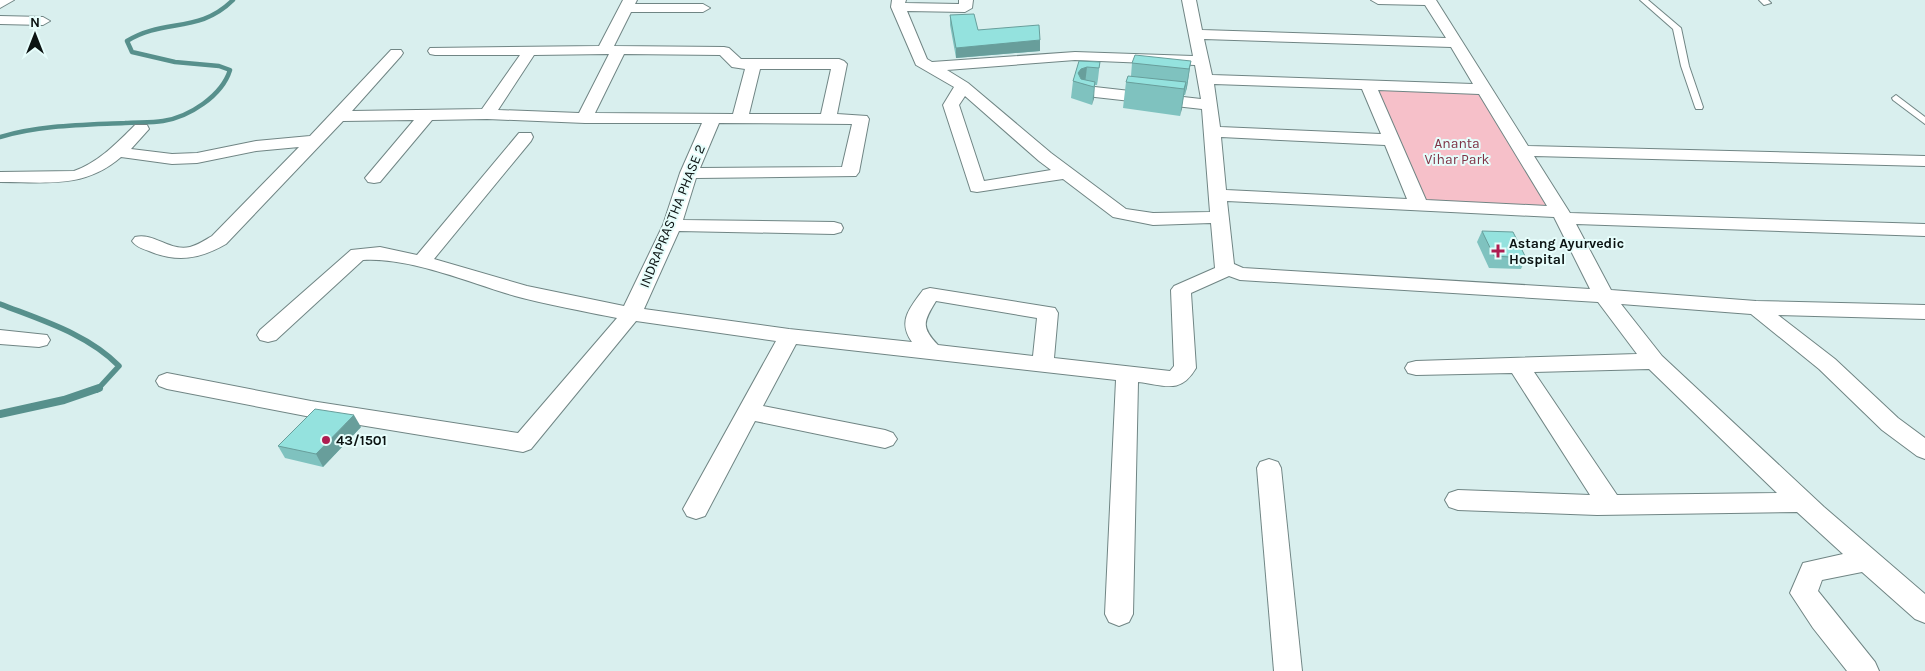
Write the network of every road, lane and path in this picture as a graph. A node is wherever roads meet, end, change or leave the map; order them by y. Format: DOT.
graph roads {
  1 [pos="7,0"];
  2 [pos="966,0"];
  3 [pos="1189,0"];
  4 [pos="1378,0"];
  5 [pos="1644,0"];
  6 [pos="1429,1"];
  7 [pos="898,3"];
  8 [pos="0,4"];
  9 [pos="627,4"];
  10 [pos="703,8"];
  11 [pos="0,20"];
  12 [pos="43,20"];
  13 [pos="1196,34"];
  14 [pos="1454,43"];
  15 [pos="611,50"];
  16 [pos="435,51"];
  17 [pos="529,52"];
  18 [pos="396,53"];
  19 [pos="754,64"];
  20 [pos="930,67"];
  21 [pos="1203,70"];
  22 [pos="1368,85"];
  23 [pos="963,86"];
  24 [pos="1482,89"];
  25 [pos="1086,91"];
  26 [pos="1896,98"];
  27 [pos="1210,105"];
  28 [pos="1699,107"];
  29 [pos="487,114"];
  30 [pos="427,115"];
  31 [pos="339,116"];
  32 [pos="585,118"];
  33 [pos="713,118"];
  34 [pos="740,118"];
  35 [pos="828,118"];
  36 [pos="1925,121"];
  37 [pos="141,129"];
  38 [pos="1212,132"];
  39 [pos="525,137"];
  40 [pos="1392,140"];
  41 [pos="315,141"];
  42 [pos="118,152"];
  43 [pos="1521,152"];
  44 [pos="1925,161"];
  45 [pos="1066,173"];
  46 [pos="689,174"];
  47 [pos="0,178"];
  48 [pos="374,178"];
  49 [pos="1217,195"];
  50 [pos="1419,205"];
  51 [pos="1561,215"];
  52 [pos="1219,217"];
  53 [pos="672,224"];
  54 [pos="834,228"];
  55 [pos="1925,230"];
  56 [pos="142,241"];
  57 [pos="422,262"];
  58 [pos="1229,269"];
  59 [pos="1604,296"];
  60 [pos="1756,308"];
  61 [pos="631,314"];
  62 [pos="1921,315"];
  63 [pos="268,334"];
  64 [pos="790,336"];
  65 [pos="0,337"];
  66 [pos="39,340"];
  67 [pos="931,351"];
  68 [pos="1654,361"];
  69 [pos="1043,364"];
  70 [pos="1518,365"];
  71 [pos="1416,368"];
  72 [pos="1128,374"];
  73 [pos="167,380"];
  74 [pos="749,412"];
  75 [pos="885,439"];
  76 [pos="1925,450"];
  77 [pos="1269,468"];
  78 [pos="1458,500"];
  79 [pos="1802,502"];
  80 [pos="1610,505"];
  81 [pos="696,509"];
  82 [pos="1866,560"];
  83 [pos="1925,612"];
  84 [pos="1119,614"];
  85 [pos="1288,671"];
  86 [pos="1865,671"];
  1 -- 8 [label="street"];
  2 -- 7 [label="street"];
  3 -- 13 [label="street"];
  4 -- 6 [label="street"];
  5 -- 28 [label="lane"];
  6 -- 14 [label="street"];
  7 -- 20 [label="street"];
  9 -- 10 [label="street"];
  9 -- 15 [label="street"];
  11 -- 12 [label="street"];
  13 -- 14 [label="street"];
  13 -- 21 [label="street"];
  14 -- 24 [label="street"];
  15 -- 17 [label="street"];
  15 -- 19 [label="street"];
  15 -- 32 [label="street"];
  16 -- 17 [label="street"];
  17 -- 29 [label="street"];
  18 -- 31 [label="street"];
  19 -- 34 [label="street"];
  19 -- 35 [label="street"];
  20 -- 21 [label="street"];
  20 -- 23 [label="street"];
  21 -- 22 [label="street"];
  21 -- 27 [label="street"];
  22 -- 24 [label="street"];
  22 -- 40 [label="street"];
  23 -- 45 [label="street"];
  23 -- 45 [label="street"];
  24 -- 43 [label="street"];
  25 -- 27 [label="street"];
  26 -- 36 [label="lane"];
  27 -- 38 [label="street"];
  29 -- 30 [label="street"];
  29 -- 32 [label="street"];
  30 -- 31 [label="street"];
  30 -- 48 [label="street"];
  31 -- 41 [label="street"];
  32 -- 33 [label="street"];
  33 -- 34 [label="street"];
  33 -- 46 [label="street, INDRAPRASTHA PHASE 2"];
  34 -- 35 [label="street"];
  35 -- 46 [label="street"];
  37 -- 42 [label="street"];
  38 -- 40 [label="street"];
  38 -- 49 [label="street"];
  39 -- 57 [label="street"];
  40 -- 50 [label="street"];
  41 -- 42 [label="street"];
  41 -- 56 [label="street"];
  42 -- 47 [label="street"];
  43 -- 44 [label="street"];
  43 -- 51 [label="street"];
  45 -- 52 [label="street"];
  46 -- 53 [label="street, INDRAPRASTHA PHASE 2"];
  49 -- 50 [label="street"];
  49 -- 52 [label="street"];
  50 -- 51 [label="street"];
  51 -- 55 [label="street"];
  51 -- 59 [label="street"];
  52 -- 58 [label="street"];
  53 -- 54 [label="street"];
  53 -- 61 [label="street, INDRAPRASTHA PHASE 2"];
  57 -- 61 [label="street"];
  57 -- 63 [label="street"];
  58 -- 59 [label="street"];
  58 -- 72 [label="street"];
  59 -- 60 [label="street"];
  59 -- 68 [label="street"];
  60 -- 62 [label="street"];
  60 -- 76 [label="street"];
  61 -- 64 [label="street"];
  61 -- 73 [label="street, INDRAPRASTHA PHASE 2"];
  64 -- 67 [label="street"];
  64 -- 74 [label="street"];
  65 -- 66 [label="street"];
  67 -- 69 [label="street"];
  67 -- 69 [label="street"];
  68 -- 70 [label="street"];
  68 -- 79 [label="street"];
  69 -- 72 [label="street"];
  70 -- 71 [label="street"];
  70 -- 80 [label="street"];
  72 -- 84 [label="street"];
  74 -- 75 [label="street"];
  74 -- 81 [label="street"];
  77 -- 85 [label="street"];
  78 -- 80 [label="street"];
  79 -- 80 [label="street"];
  79 -- 82 [label="street"];
  82 -- 83 [label="street"];
  82 -- 86 [label="street"];
}
